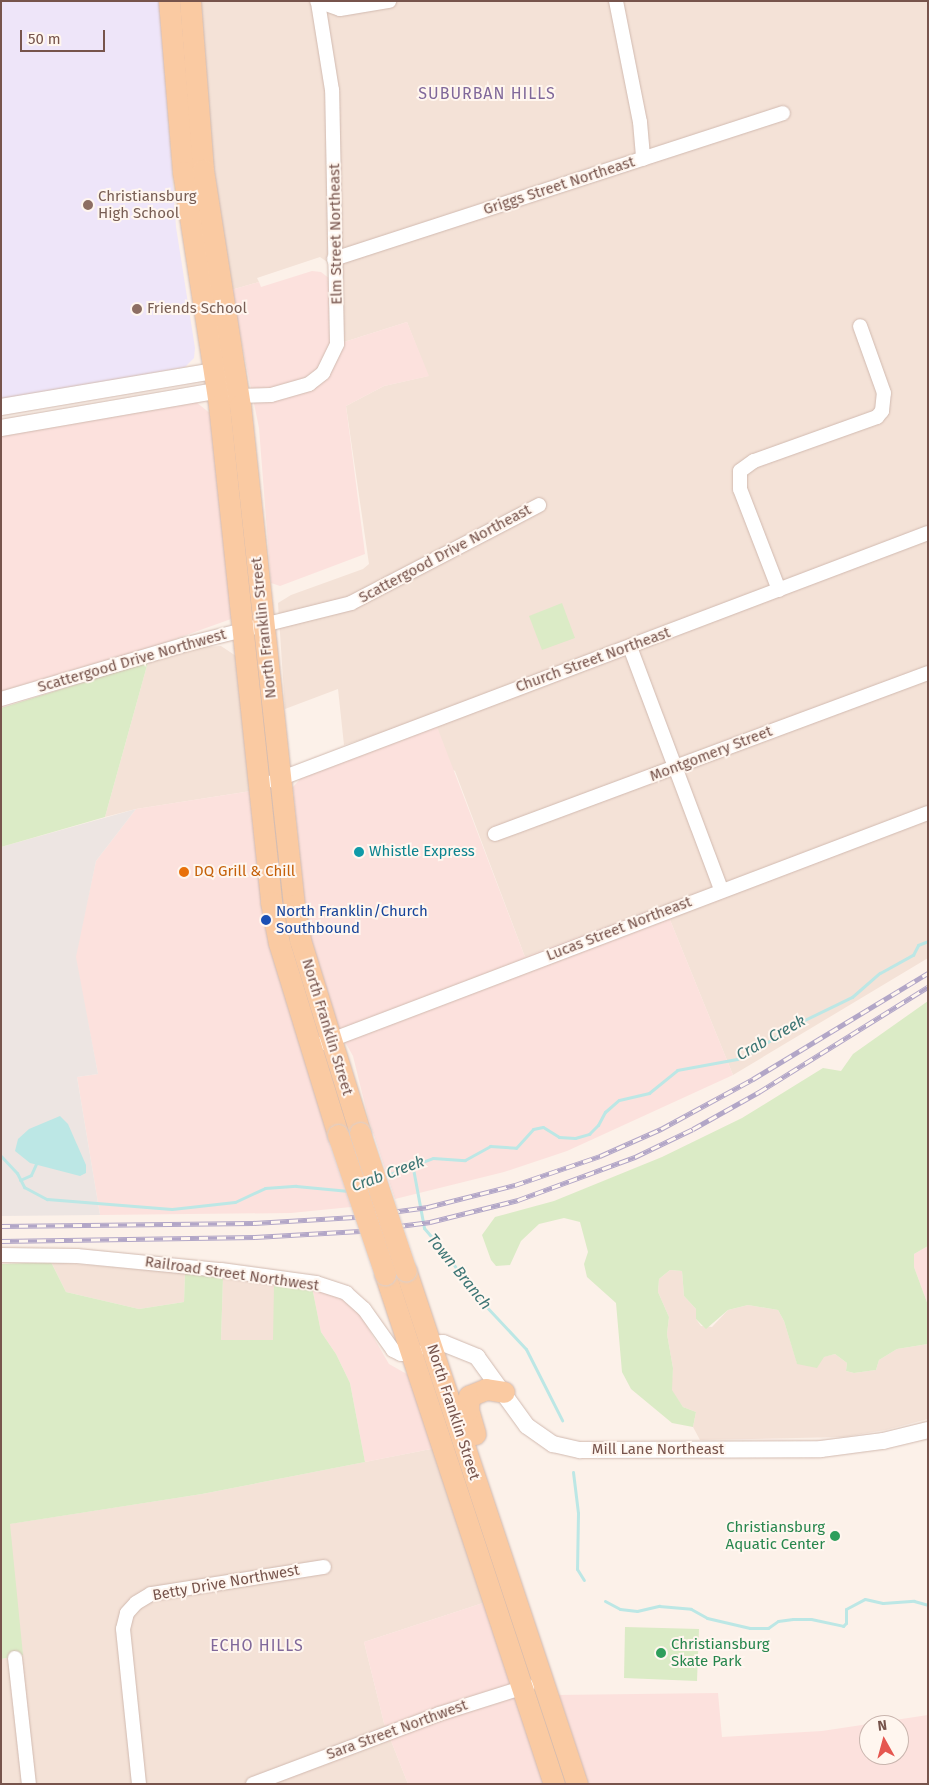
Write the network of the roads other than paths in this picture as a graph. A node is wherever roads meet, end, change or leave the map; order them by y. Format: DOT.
graph roads {
  1 [pos="169,1"];
  2 [pos="190,1"];
  3 [pos="389,1"];
  4 [pos="616,1"];
  5 [pos="318,2"];
  6 [pos="783,113"];
  7 [pos="643,159"];
  8 [pos="334,259"];
  9 [pos="860,326"];
  10 [pos="215,381"];
  11 [pos="239,396"];
  12 [pos="1,407"];
  13 [pos="1,428"];
  14 [pos="539,505"];
  15 [pos="928,533"];
  16 [pos="779,590"];
  17 [pos="254,629"];
  18 [pos="630,647"];
  19 [pos="928,673"];
  20 [pos="1,699"];
  21 [pos="677,767"];
  22 [pos="268,781"];
  23 [pos="928,813"];
  24 [pos="495,834"];
  25 [pos="721,889"];
  26 [pos="330,1040"];
  27 [pos="311,1047"];
  28 [pos="1,1255"];
  29 [pos="422,1349"];
  30 [pos="504,1392"];
  31 [pos="928,1430"];
  32 [pos="491,1525"];
  33 [pos="324,1567"];
  34 [pos="15,1658"];
  35 [pos="533,1685"];
  36 [pos="29,1784"];
  37 [pos="139,1784"];
  38 [pos="253,1784"];
  39 [pos="554,1784"];
  40 [pos="577,1784"];
  1 -- 10 [label="main road, North Franklin Street"];
  2 -- 11 [label="main road, North Franklin Street"];
  3 -- 5 [label="street"];
  4 -- 7 [label="street"];
  5 -- 8 [label="street, Elm Street Northeast"];
  6 -- 7 [label="street, Griggs Street Northeast"];
  7 -- 8 [label="street, Griggs Street Northeast"];
  8 -- 11 [label="street, Elm Street Northeast"];
  9 -- 16 [label="street"];
  10 -- 11 [label="street"];
  10 -- 12 [label="street"];
  10 -- 13 [label="street"];
  10 -- 17 [label="main road, North Franklin Street"];
  11 -- 17 [label="main road, North Franklin Street"];
  14 -- 17 [label="street, Scattergood Drive Northeast"];
  15 -- 16 [label="street, Church Street Northeast"];
  16 -- 18 [label="street, Church Street Northeast"];
  17 -- 20 [label="street, Scattergood Drive Northwest"];
  17 -- 22 [label="main road, North Franklin Street"];
  18 -- 21 [label="street"];
  18 -- 22 [label="street, Church Street Northeast"];
  19 -- 21 [label="street, Montgomery Street"];
  21 -- 24 [label="street, Montgomery Street"];
  21 -- 25 [label="street"];
  22 -- 26 [label="main road, North Franklin Street"];
  22 -- 27 [label="main road, North Franklin Street"];
  23 -- 25 [label="street, Lucas Street Northeast"];
  25 -- 26 [label="street, Lucas Street Northeast"];
  26 -- 27 [label="street, Lucas Street Northeast"];
  26 -- 29 [label="main road, North Franklin Street, bridge"];
  27 -- 29 [label="main road, North Franklin Street, bridge"];
  28 -- 29 [label="street, Railroad Street Northwest"];
  29 -- 30 [label="street, Mill Lane Northeast"];
  29 -- 32 [label="main road, North Franklin Street"];
  29 -- 35 [label="main road, North Franklin Street"];
  30 -- 31 [label="street, Mill Lane Northeast"];
  30 -- 32 [label="main road"];
  32 -- 35 [label="main road, North Franklin Street"];
  33 -- 37 [label="street, Betty Drive Northwest"];
  34 -- 36 [label="street"];
  35 -- 38 [label="street, Sara Street Northwest"];
  35 -- 39 [label="main road, North Franklin Street"];
  35 -- 40 [label="main road, North Franklin Street"];
}
